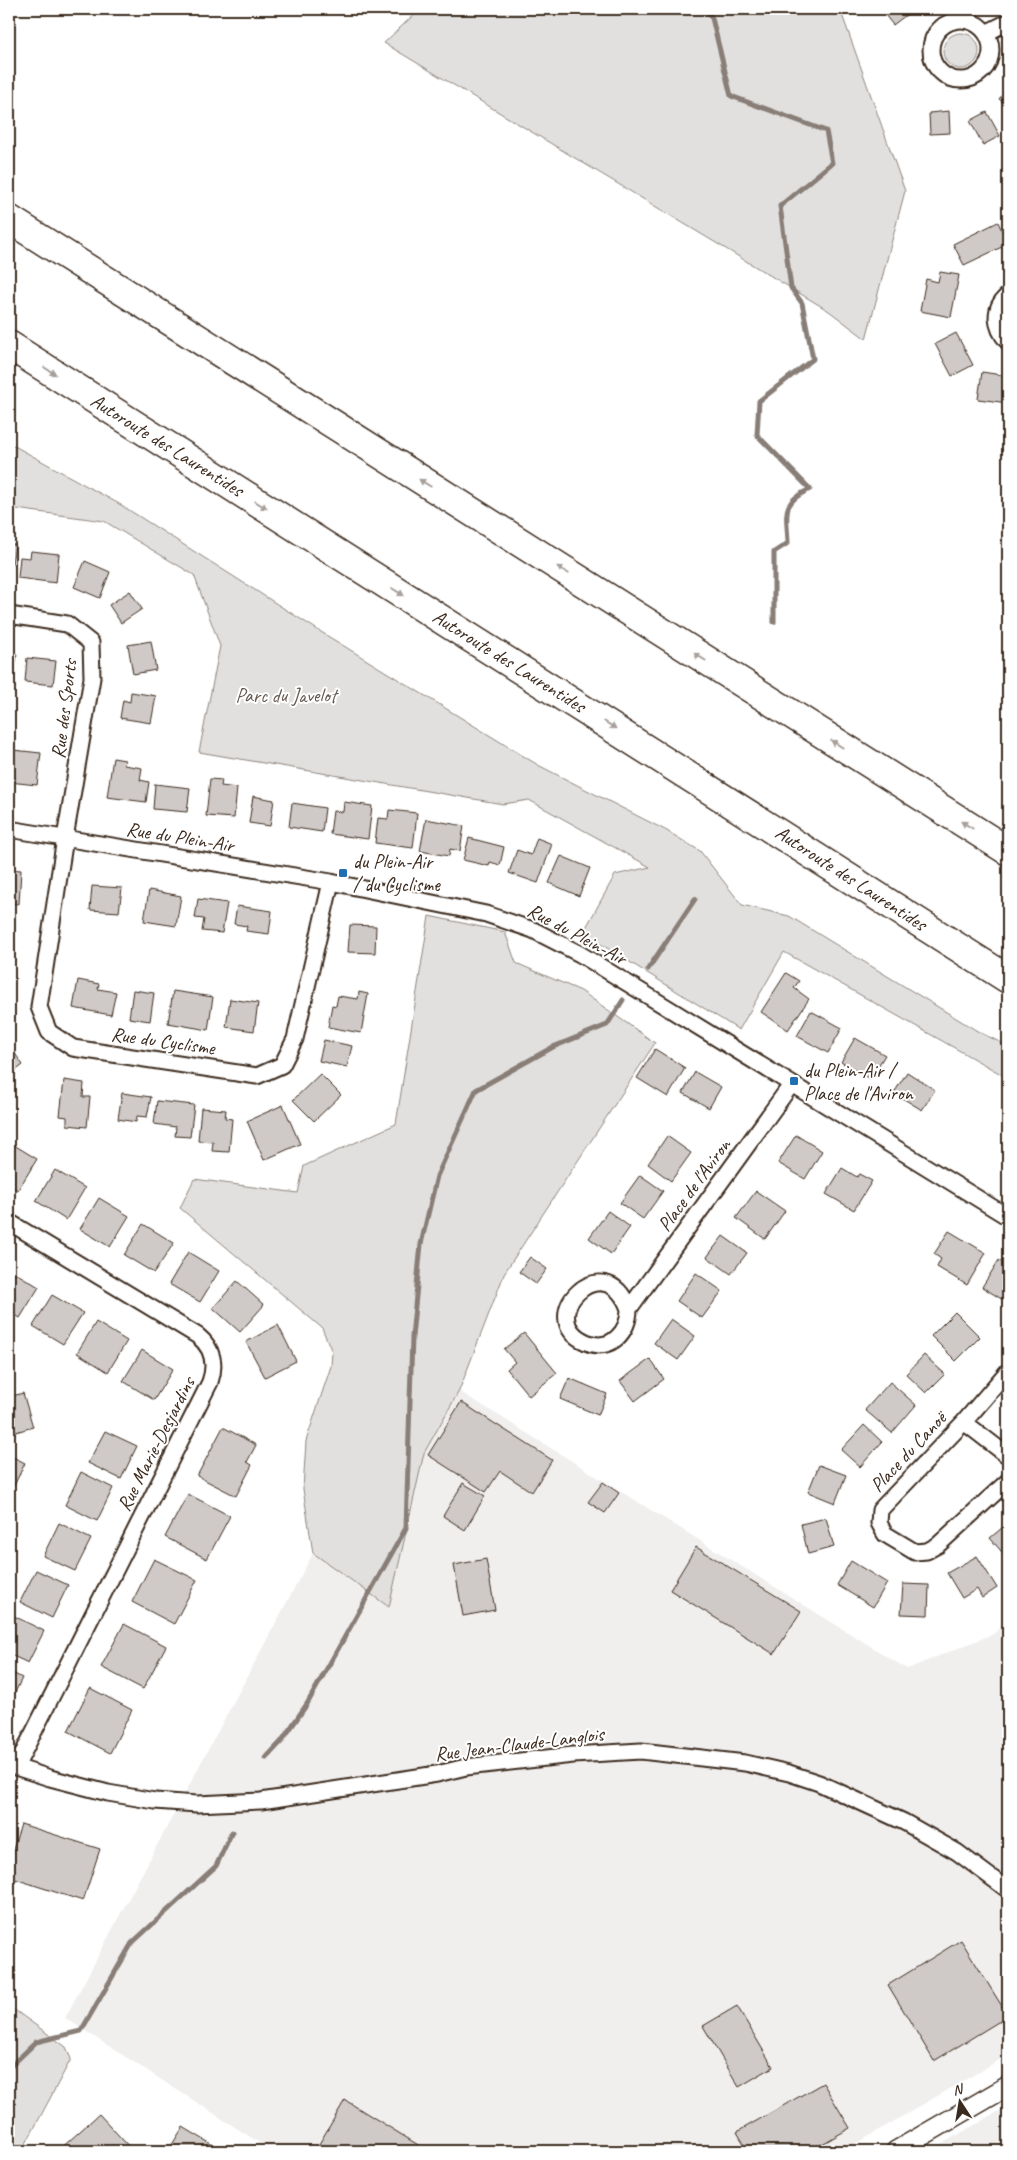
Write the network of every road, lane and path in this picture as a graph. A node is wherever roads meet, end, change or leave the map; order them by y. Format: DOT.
graph roads {
  1 [pos="1008,22"];
  2 [pos="986,33"];
  3 [pos="9,219"];
  4 [pos="1008,295"];
  5 [pos="1008,342"];
  6 [pos="9,345"];
  7 [pos="9,615"];
  8 [pos="9,829"];
  9 [pos="65,838"];
  10 [pos="1008,851"];
  11 [pos="331,882"];
  12 [pos="1008,979"];
  13 [pos="791,1085"];
  14 [pos="1008,1217"];
  15 [pos="9,1222"];
  16 [pos="629,1309"];
  17 [pos="1008,1371"];
  18 [pos="964,1422"];
  19 [pos="1008,1456"];
  20 [pos="1008,1481"];
  21 [pos="12,1766"];
  22 [pos="1008,1890"];
  23 [pos="1008,2086"];
  24 [pos="896,2151"];
  1 -- 2 [label="street"];
  2 -- 2 [label="street"];
  10 -- 3 [label="highway, one-way"];
  4 -- 5 [label="street"];
  6 -- 12 [label="highway, Autoroute des Laurentides, one-way"];
  7 -- 9 [label="street, Rue des Sports"];
  8 -- 9 [label="street, Rue du Plein-Air"];
  9 -- 11 [label="street, Rue du Plein-Air"];
  9 -- 11 [label="street, Rue du Cyclisme"];
  11 -- 13 [label="street, Rue du Plein-Air"];
  13 -- 14 [label="street, Rue du Plein-Air"];
  13 -- 16 [label="street, Place de l'Aviron"];
  15 -- 21 [label="street, Rue Marie-Desjardins"];
  16 -- 16 [label="street, Place de l'Aviron"];
  17 -- 18 [label="street, Place du Canoë"];
  18 -- 19 [label="street, Place du Canoë"];
  18 -- 20 [label="street, Place du Canoë"];
  21 -- 22 [label="street, Rue Jean-Claude-Langlois"];
  23 -- 24 [label="street"];
}
